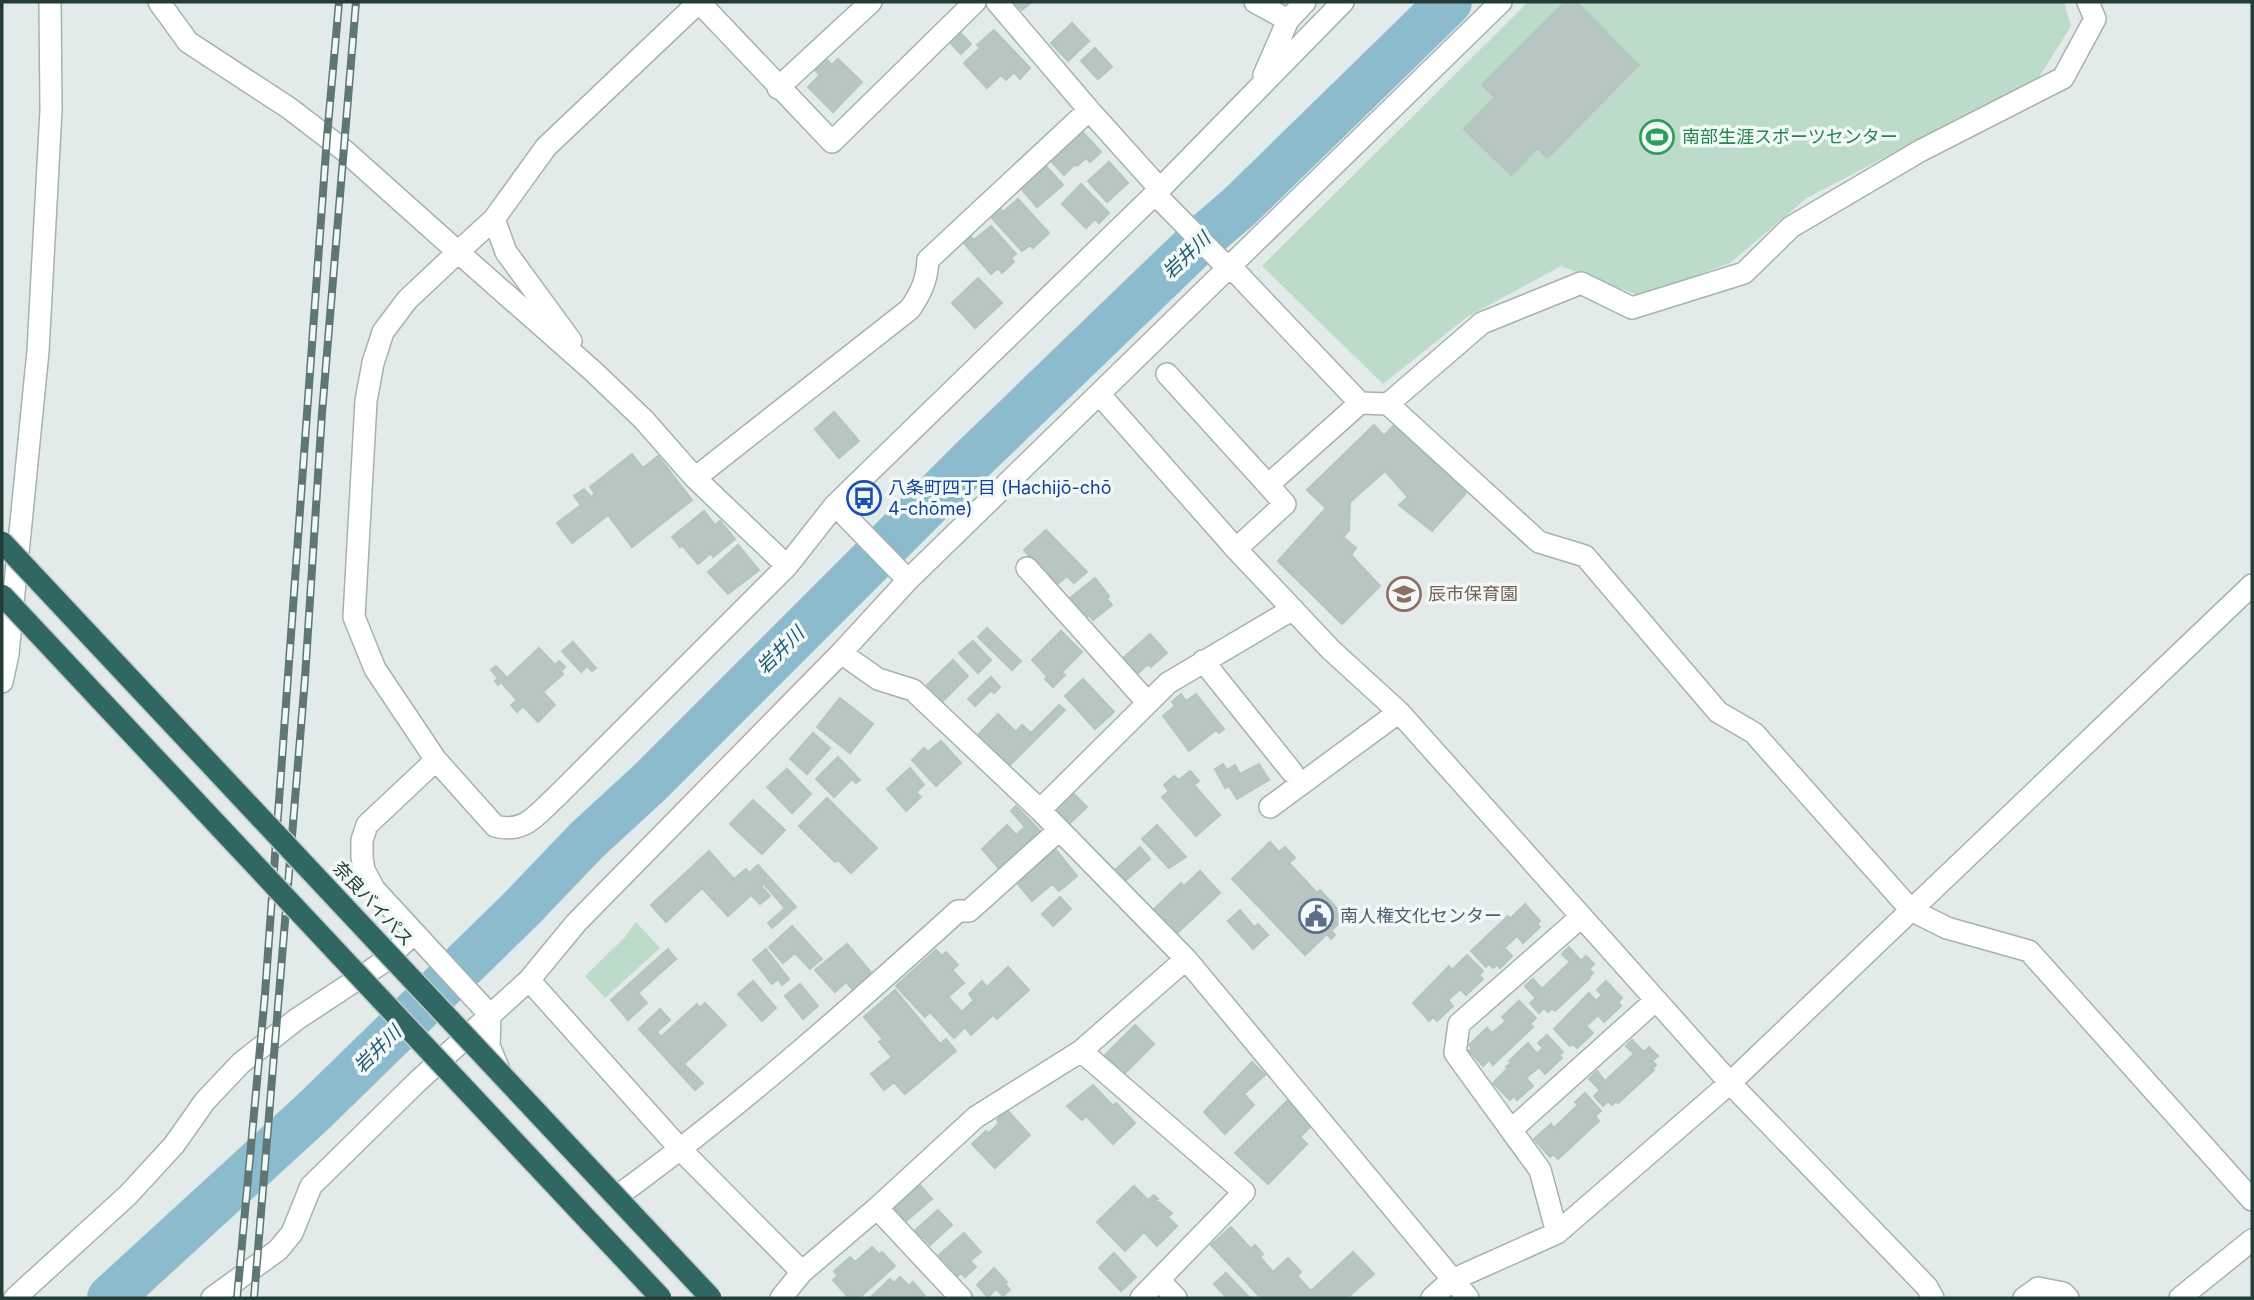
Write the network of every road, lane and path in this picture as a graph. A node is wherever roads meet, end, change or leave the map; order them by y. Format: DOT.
graph roads {
  1 [pos="50,2"];
  2 [pos="159,2"];
  3 [pos="699,2"];
  4 [pos="871,2"];
  5 [pos="975,2"];
  6 [pos="996,2"];
  7 [pos="1255,2"];
  8 [pos="1305,2"];
  9 [pos="1343,2"];
  10 [pos="1501,2"];
  11 [pos="2088,2"];
  12 [pos="1288,20"];
  13 [pos="778,88"];
  14 [pos="1257,90"];
  15 [pos="1089,110"];
  16 [pos="1159,195"];
  17 [pos="494,219"];
  18 [pos="458,252"];
  19 [pos="1225,263"];
  20 [pos="594,372"];
  21 [pos="1167,374"];
  22 [pos="1100,395"];
  23 [pos="1360,402"];
  24 [pos="1388,404"];
  25 [pos="695,478"];
  26 [pos="1268,485"];
  27 [pos="841,511"];
  28 [pos="2,542"];
  29 [pos="1236,549"];
  30 [pos="787,566"];
  31 [pos="1027,568"];
  32 [pos="904,576"];
  33 [pos="2252,585"];
  34 [pos="2,595"];
  35 [pos="1293,609"];
  36 [pos="841,653"];
  37 [pos="1203,661"];
  38 [pos="2,682"];
  39 [pos="1148,703"];
  40 [pos="1399,712"];
  41 [pos="436,760"];
  42 [pos="1292,772"];
  43 [pos="1270,807"];
  44 [pos="1040,810"];
  45 [pos="1059,830"];
  46 [pos="1911,910"];
  47 [pos="1581,917"];
  48 [pos="420,939"];
  49 [pos="1186,959"];
  50 [pos="529,980"];
  51 [pos="1656,1000"];
  52 [pos="485,1010"];
  53 [pos="1081,1051"];
  54 [pos="1730,1083"];
  55 [pos="1511,1130"];
  56 [pos="681,1150"];
  57 [pos="616,1198"];
  58 [pos="2252,1200"];
  59 [pos="877,1208"];
  60 [pos="1557,1233"];
  61 [pos="2252,1240"];
  62 [pos="802,1272"];
  63 [pos="1158,1280"];
  64 [pos="1452,1280"];
  65 [pos="15,1298"];
  66 [pos="212,1298"];
  67 [pos="662,1298"];
  68 [pos="709,1298"];
  69 [pos="781,1298"];
  70 [pos="961,1298"];
  71 [pos="1141,1298"];
  72 [pos="1176,1298"];
  73 [pos="1432,1298"];
  74 [pos="1468,1298"];
  75 [pos="1933,1298"];
  76 [pos="2024,1298"];
  77 [pos="2068,1298"];
  78 [pos="2180,1298"];
  1 -- 38 [label="street"];
  2 -- 18 [label="street"];
  3 -- 13 [label="street"];
  3 -- 17 [label="street"];
  4 -- 13 [label="street"];
  5 -- 13 [label="street"];
  6 -- 15 [label="street"];
  7 -- 12 [label="street"];
  8 -- 12 [label="street"];
  9 -- 14 [label="street"];
  10 -- 19 [label="street"];
  11 -- 24 [label="street"];
  12 -- 14 [label="street"];
  14 -- 16 [label="street"];
  15 -- 16 [label="street"];
  15 -- 25 [label="street"];
  16 -- 19 [label="street"];
  16 -- 27 [label="street"];
  17 -- 18 [label="street"];
  17 -- 20 [label="street"];
  18 -- 20 [label="street"];
  18 -- 41 [label="street"];
  19 -- 22 [label="street"];
  19 -- 23 [label="street"];
  20 -- 25 [label="street"];
  21 -- 26 [label="street"];
  22 -- 29 [label="street"];
  22 -- 32 [label="street"];
  23 -- 24 [label="street"];
  23 -- 26 [label="street"];
  24 -- 46 [label="street"];
  25 -- 30 [label="street"];
  26 -- 29 [label="street"];
  27 -- 30 [label="street"];
  27 -- 32 [label="street"];
  28 -- 68 [label="highway, 奈良バイパス, bridge"];
  29 -- 35 [label="street"];
  30 -- 41 [label="street"];
  31 -- 39 [label="street"];
  32 -- 36 [label="street"];
  33 -- 46 [label="street"];
  34 -- 67 [label="highway, bridge"];
  35 -- 37 [label="street"];
  35 -- 40 [label="street"];
  36 -- 44 [label="street"];
  36 -- 50 [label="street"];
  37 -- 39 [label="street"];
  37 -- 42 [label="street"];
  39 -- 44 [label="street"];
  40 -- 43 [label="street"];
  40 -- 47 [label="street"];
  41 -- 48 [label="street"];
  44 -- 45 [label="street"];
  45 -- 49 [label="street"];
  45 -- 56 [label="street"];
  46 -- 54 [label="street"];
  46 -- 58 [label="street"];
  47 -- 51 [label="street"];
  47 -- 55 [label="street"];
  48 -- 52 [label="street"];
  48 -- 65 [label="street"];
  49 -- 53 [label="street"];
  49 -- 64 [label="street"];
  50 -- 52 [label="street"];
  50 -- 56 [label="street"];
  51 -- 54 [label="street"];
  51 -- 55 [label="street"];
  52 -- 57 [label="street"];
  52 -- 66 [label="street"];
  53 -- 59 [label="street"];
  53 -- 63 [label="street"];
  54 -- 60 [label="street"];
  54 -- 75 [label="street"];
  55 -- 60 [label="street"];
  56 -- 57 [label="street"];
  56 -- 62 [label="street"];
  57 -- 68 [label="street"];
  59 -- 62 [label="street"];
  59 -- 70 [label="street"];
  60 -- 64 [label="street"];
  61 -- 78 [label="street"];
  62 -- 69 [label="street"];
  63 -- 71 [label="street"];
  63 -- 72 [label="street"];
  64 -- 73 [label="street"];
  64 -- 74 [label="street"];
  76 -- 77 [label="street"];
}
